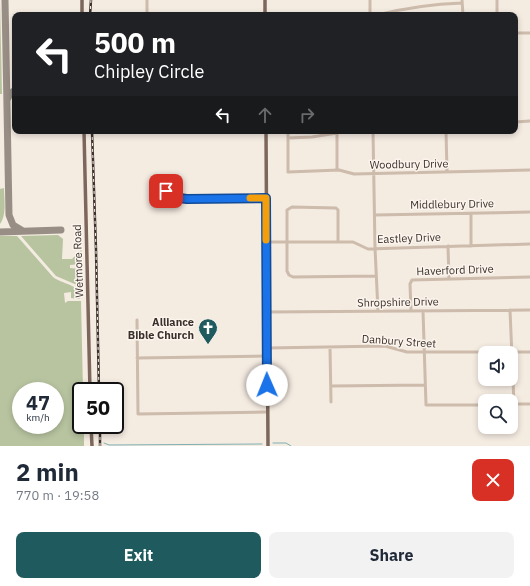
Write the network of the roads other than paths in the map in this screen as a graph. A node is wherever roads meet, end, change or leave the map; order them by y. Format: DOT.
graph roads {
  1 [pos="82,0"];
  2 [pos="146,0"];
  3 [pos="265,0"];
  4 [pos="370,0"];
  5 [pos="497,0"];
  6 [pos="462,2"];
  7 [pos="82,12"];
  8 [pos="147,12"];
  9 [pos="265,12"];
  10 [pos="370,12"];
  11 [pos="388,12"];
  12 [pos="463,12"];
  13 [pos="497,12"];
  14 [pos="518,33"];
  15 [pos="530,33"];
  16 [pos="530,121"];
  17 [pos="518,122"];
  18 [pos="84,134"];
  19 [pos="266,134"];
  20 [pos="288,134"];
  21 [pos="327,134"];
  22 [pos="337,134"];
  23 [pos="373,134"];
  24 [pos="446,134"];
  25 [pos="288,138"];
  26 [pos="337,170"];
  27 [pos="530,170"];
  28 [pos="447,172"];
  29 [pos="374,174"];
  30 [pos="166,191"];
  31 [pos="266,198"];
  32 [pos="530,212"];
  33 [pos="470,213"];
  34 [pos="375,215"];
  35 [pos="266,242"];
  36 [pos="287,242"];
  37 [pos="338,242"];
  38 [pos="530,244"];
  39 [pos="448,246"];
  40 [pos="471,246"];
  41 [pos="375,248"];
  42 [pos="376,276"];
  43 [pos="530,277"];
  44 [pos="449,279"];
  45 [pos="510,310"];
  46 [pos="530,310"];
  47 [pos="378,311"];
  48 [pos="411,311"];
  49 [pos="423,311"];
  50 [pos="266,312"];
  51 [pos="137,320"];
  52 [pos="512,346"];
  53 [pos="330,347"];
  54 [pos="267,348"];
  55 [pos="478,352"];
  56 [pos="518,352"];
  57 [pos="530,352"];
  58 [pos="424,353"];
  59 [pos="267,356"];
  60 [pos="138,358"];
  61 [pos="90,382"];
  62 [pos="425,385"];
  63 [pos="330,386"];
  64 [pos="330,402"];
  65 [pos="518,404"];
  66 [pos="530,404"];
  67 [pos="478,405"];
  68 [pos="267,412"];
  69 [pos="91,434"];
  70 [pos="92,446"];
  71 [pos="268,446"];
  1 -- 7 [label="main road"];
  2 -- 8 [label="street"];
  3 -- 9 [label="main road"];
  4 -- 10 [label="street"];
  5 -- 13 [label="street"];
  6 -- 11 [label="street"];
  6 -- 12 [label="street"];
  14 -- 15 [label="street"];
  16 -- 17 [label="street"];
  18 -- 61 [label="main road, Wetmore Road"];
  19 -- 31 [label="main road"];
  20 -- 25 [label="street"];
  21 -- 25 [label="street"];
  22 -- 26 [label="street"];
  23 -- 29 [label="street"];
  24 -- 28 [label="street"];
  25 -- 26 [label="street, Woodbury Drive"];
  26 -- 29 [label="street, Woodbury Drive"];
  27 -- 28 [label="street, Woodbury Drive"];
  28 -- 29 [label="street, Woodbury Drive"];
  29 -- 34 [label="street"];
  30 -- 31 [label="street"];
  31 -- 35 [label="main road"];
  32 -- 33 [label="street, Middlebury Drive"];
  33 -- 34 [label="street, Middlebury Drive"];
  33 -- 40 [label="street"];
  34 -- 41 [label="street"];
  35 -- 36 [label="street, Eastley Drive"];
  35 -- 50 [label="main road"];
  36 -- 37 [label="street, Eastley Drive"];
  36 -- 37 [label="street"];
  36 -- 42 [label="street"];
  37 -- 41 [label="street, Eastley Drive"];
  38 -- 40 [label="street, Eastley Drive"];
  39 -- 40 [label="street, Eastley Drive"];
  39 -- 41 [label="street, Eastley Drive"];
  39 -- 44 [label="street"];
  41 -- 42 [label="street"];
  42 -- 47 [label="street"];
  43 -- 44 [label="street, Haverford Drive"];
  44 -- 48 [label="street, Haverford Drive"];
  45 -- 46 [label="street, Shropshire Drive"];
  45 -- 49 [label="street, Shropshire Drive"];
  45 -- 52 [label="street"];
  47 -- 48 [label="street, Shropshire Drive"];
  47 -- 50 [label="street, Shropshire Drive"];
  48 -- 49 [label="street, Shropshire Drive"];
  49 -- 58 [label="street"];
  50 -- 54 [label="main road"];
  51 -- 60 [label="street"];
  53 -- 54 [label="street, Danbury Street"];
  53 -- 58 [label="street, Danbury Street"];
  53 -- 63 [label="street"];
  54 -- 59 [label="main road"];
  55 -- 58 [label="street, Danbury Street"];
  56 -- 57 [label="street, Danbury Street"];
  58 -- 62 [label="street"];
  59 -- 60 [label="street"];
  59 -- 68 [label="main road"];
  60 -- 68 [label="street"];
  62 -- 63 [label="street"];
  62 -- 67 [label="street"];
  63 -- 64 [label="street"];
  65 -- 66 [label="street"];
  68 -- 71 [label="main road"];
  69 -- 70 [label="main road"];
}
